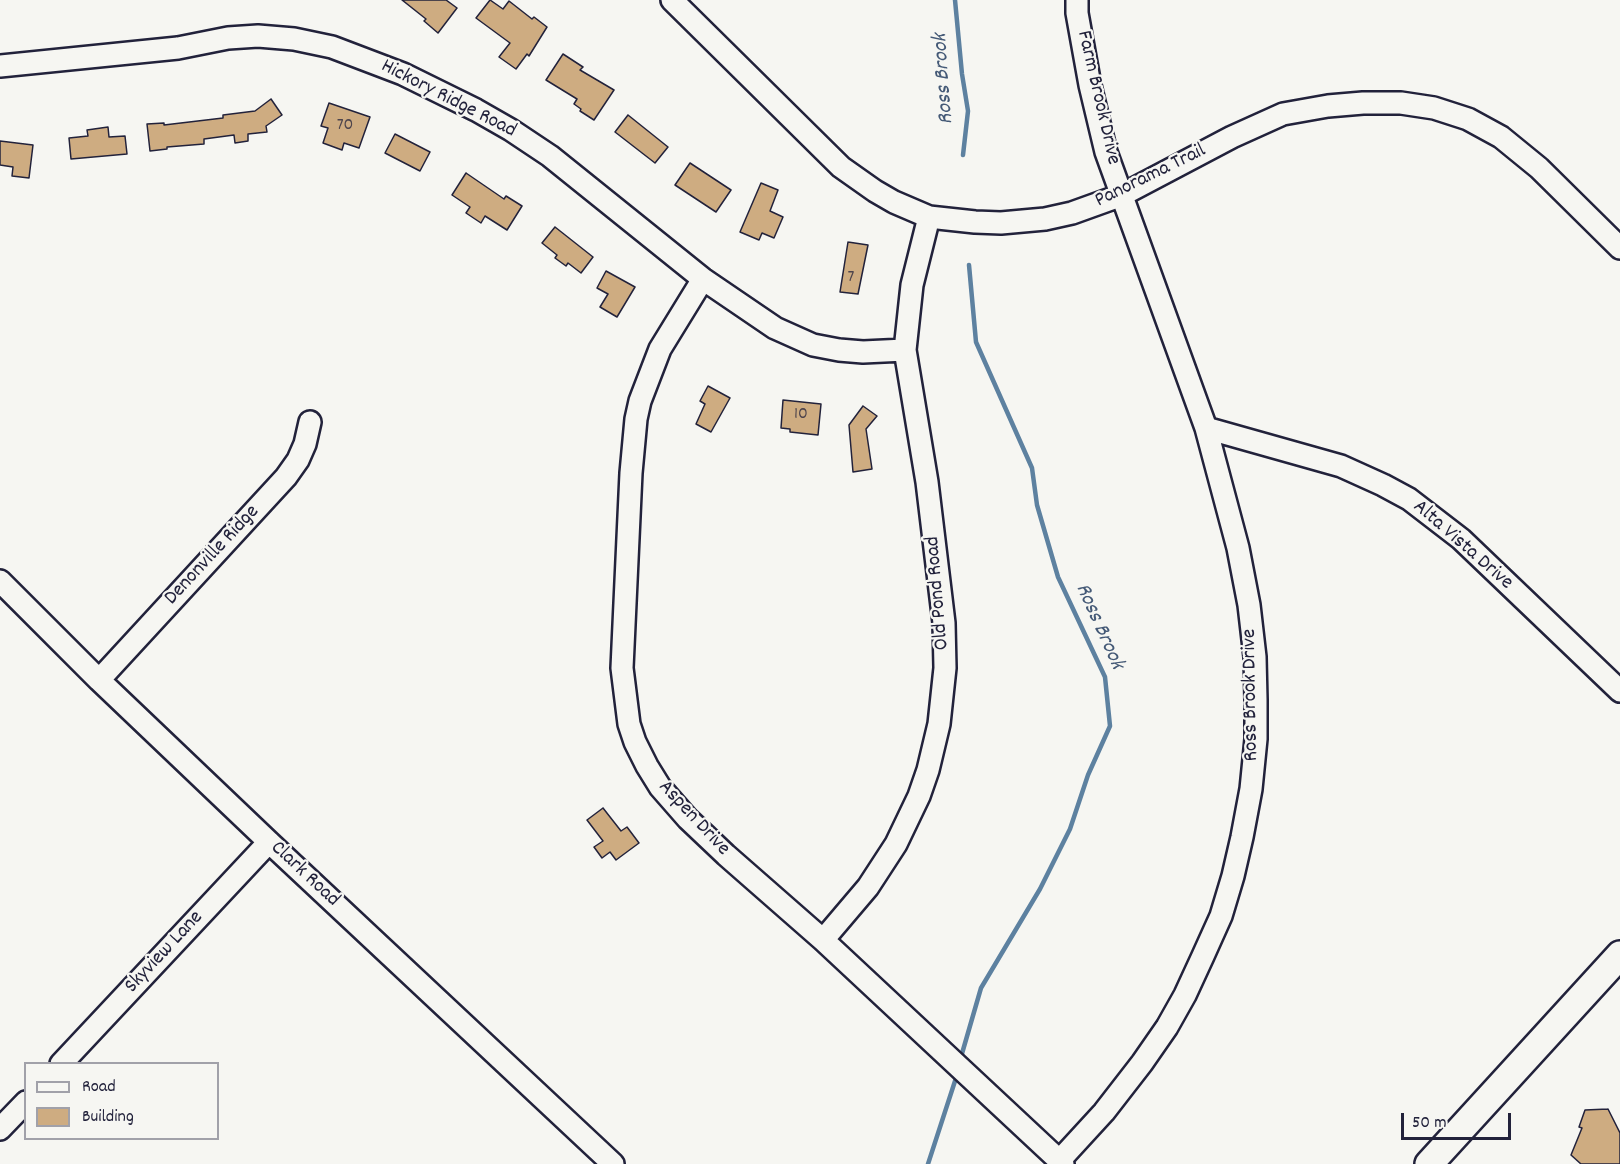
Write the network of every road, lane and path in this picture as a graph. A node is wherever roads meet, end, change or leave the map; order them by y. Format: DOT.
graph roads {
  1 [pos="672,0"];
  2 [pos="1077,0"];
  3 [pos="0,66"];
  4 [pos="1122,195"];
  5 [pos="929,217"];
  6 [pos="1620,248"];
  7 [pos="703,279"];
  8 [pos="905,350"];
  9 [pos="310,422"];
  10 [pos="1206,428"];
  11 [pos="0,581"];
  12 [pos="99,680"];
  13 [pos="1620,691"];
  14 [pos="269,842"];
  15 [pos="823,940"];
  16 [pos="1620,955"];
  17 [pos="63,1062"];
  18 [pos="24,1104"];
  19 [pos="0,1129"];
  20 [pos="1061,1162"];
  21 [pos="613,1164"];
  22 [pos="1430,1164"];
  1 -- 5 [label="street, Panorama Trail"];
  2 -- 4 [label="street, Farm Brook Drive"];
  3 -- 7 [label="street, Hickory Ridge Road"];
  4 -- 5 [label="street, Panorama Trail"];
  4 -- 6 [label="street, Panorama Trail"];
  4 -- 10 [label="street, Ross Brook Drive"];
  5 -- 8 [label="street, Old Pond Road"];
  7 -- 8 [label="street, Hickory Ridge Road"];
  7 -- 15 [label="street, Aspen Drive"];
  8 -- 15 [label="street, Old Pond Road"];
  9 -- 12 [label="street, Denonville Ridge"];
  10 -- 13 [label="street, Alta Vista Drive"];
  10 -- 20 [label="street, Ross Brook Drive"];
  11 -- 12 [label="street, Clark Road"];
  12 -- 14 [label="street, Clark Road"];
  14 -- 17 [label="street, Skyview Lane"];
  14 -- 21 [label="street, Clark Road"];
  15 -- 20 [label="street, Aspen Drive"];
  16 -- 22 [label="main road"];
  18 -- 19 [label="street"];
}
